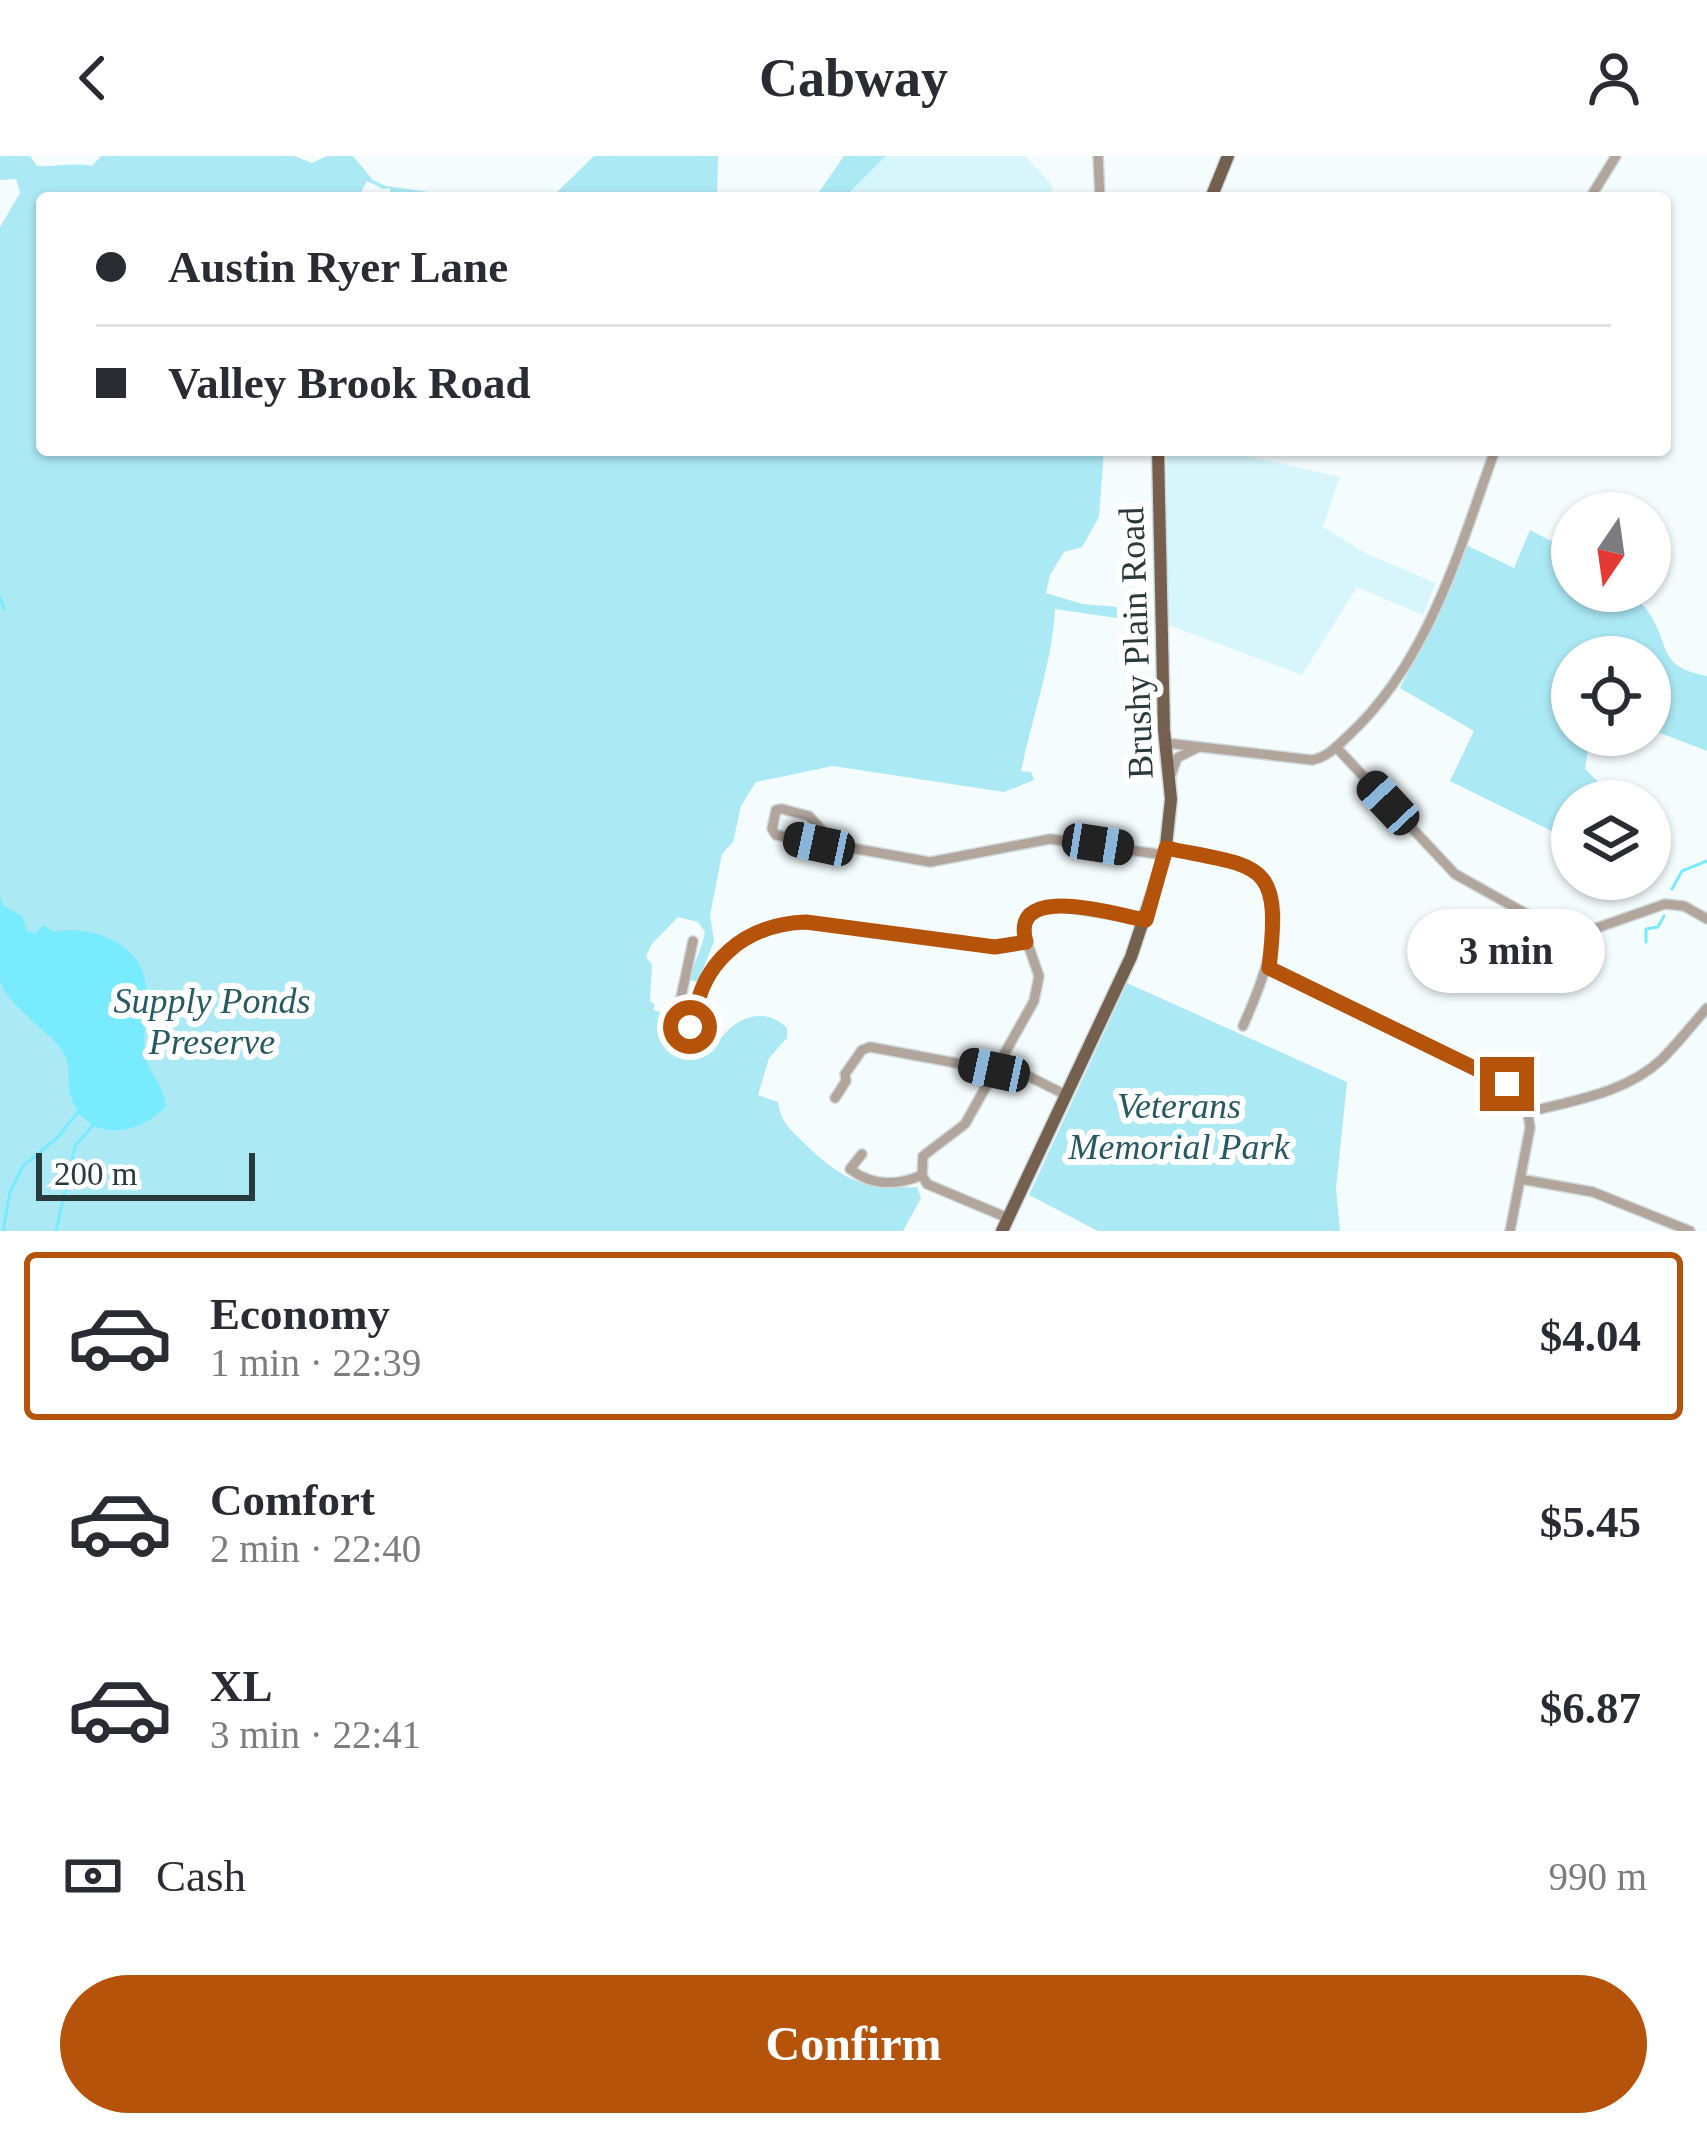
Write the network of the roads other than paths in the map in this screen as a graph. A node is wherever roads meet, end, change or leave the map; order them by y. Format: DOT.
graph roads {
  1 [pos="1098,156"];
  2 [pos="1228,156"];
  3 [pos="1616,156"];
  4 [pos="1100,192"];
  5 [pos="1213,192"];
  6 [pos="1594,192"];
  7 [pos="1158,456"];
  8 [pos="1493,456"];
  9 [pos="1166,743"];
  10 [pos="1202,747"];
  11 [pos="1336,747"];
  12 [pos="1169,782"];
  13 [pos="835,845"];
  14 [pos="1165,852"];
  15 [pos="1707,919"];
  16 [pos="1146,920"];
  17 [pos="693,941"];
  18 [pos="1026,942"];
  19 [pos="1269,968"];
  20 [pos="1707,1008"];
  21 [pos="1695,1022"];
  22 [pos="1244,1026"];
  23 [pos="1707,1035"];
  24 [pos="997,1066"];
  25 [pos="1066,1095"];
  26 [pos="835,1098"];
  27 [pos="1529,1112"];
  28 [pos="862,1154"];
  29 [pos="922,1175"];
  30 [pos="1520,1179"];
  31 [pos="1005,1225"];
  32 [pos="1510,1231"];
  33 [pos="1690,1231"];
  1 -- 4 [label="street"];
  2 -- 5 [label="main road"];
  3 -- 6 [label="street"];
  7 -- 9 [label="main road, Brushy Plain Road"];
  8 -- 11 [label="street"];
  9 -- 10 [label="street"];
  9 -- 12 [label="main road, Brushy Plain Road"];
  10 -- 11 [label="street"];
  10 -- 12 [label="street"];
  11 -- 15 [label="street"];
  12 -- 14 [label="main road, Brushy Plain Road"];
  13 -- 13 [label="street"];
  13 -- 14 [label="street"];
  14 -- 16 [label="main road, Brushy Plain Road"];
  14 -- 19 [label="street"];
  16 -- 18 [label="street"];
  16 -- 25 [label="main road, Brushy Plain Road"];
  17 -- 18 [label="street"];
  18 -- 24 [label="street"];
  19 -- 22 [label="street"];
  19 -- 27 [label="street"];
  20 -- 21 [label="street"];
  21 -- 23 [label="street"];
  21 -- 27 [label="street"];
  24 -- 25 [label="street"];
  24 -- 26 [label="street"];
  24 -- 29 [label="street"];
  25 -- 31 [label="main road, Brushy Plain Road"];
  27 -- 30 [label="street"];
  28 -- 29 [label="street"];
  29 -- 31 [label="street"];
  30 -- 32 [label="street"];
  30 -- 33 [label="street"];
}
